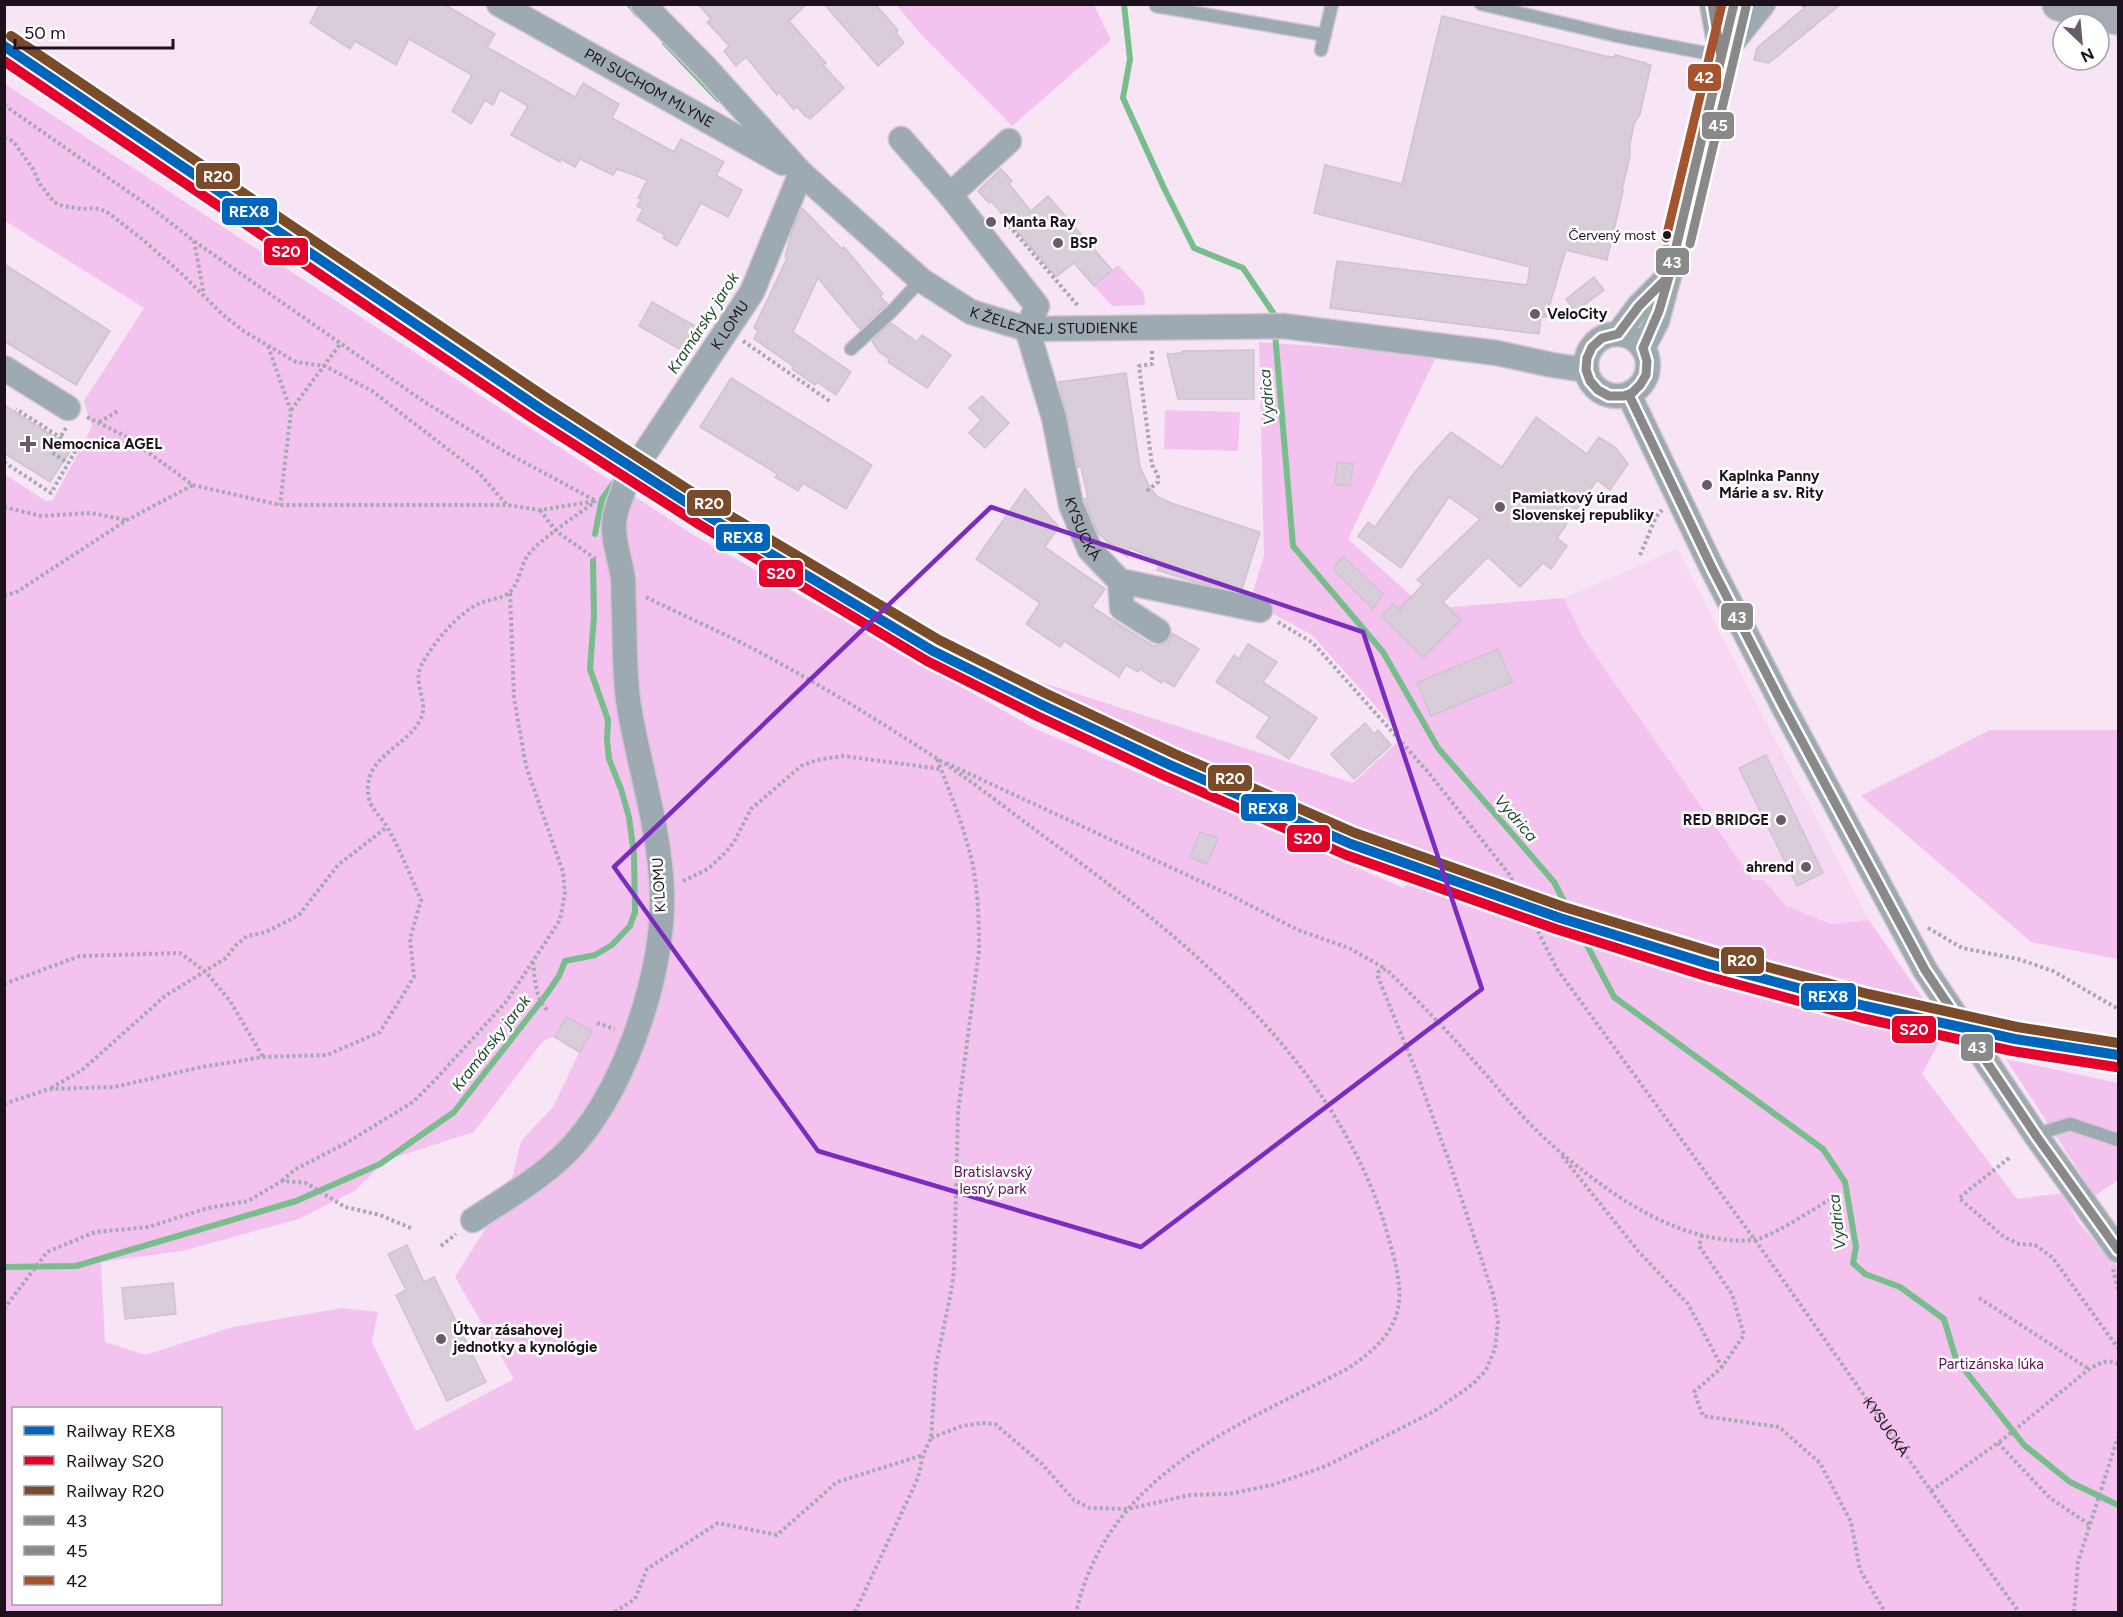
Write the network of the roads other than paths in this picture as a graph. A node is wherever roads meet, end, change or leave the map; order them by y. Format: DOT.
graph roads {
  1 [pos="499,4"];
  2 [pos="643,4"];
  3 [pos="1332,4"];
  4 [pos="1482,4"];
  5 [pos="1712,4"];
  6 [pos="1734,4"];
  7 [pos="1763,4"];
  8 [pos="2060,4"];
  9 [pos="1156,6"];
  10 [pos="2118,18"];
  11 [pos="1325,34"];
  12 [pos="1321,50"];
  13 [pos="1721,56"];
  14 [pos="901,139"];
  15 [pos="1009,141"];
  16 [pos="801,173"];
  17 [pos="950,195"];
  18 [pos="1670,276"];
  19 [pos="921,280"];
  20 [pos="1027,329"];
  21 [pos="1618,334"];
  22 [pos="1643,348"];
  23 [pos="851,349"];
  24 [pos="4,369"];
  25 [pos="1586,370"];
  26 [pos="1629,394"];
  27 [pos="68,408"];
  28 [pos="1120,581"];
  29 [pos="1260,610"];
  30 [pos="1158,631"];
  31 [pos="2037,1137"];
  32 [pos="2118,1140"];
  33 [pos="473,1220"];
  34 [pos="2118,1250"];
  1 -- 16 [label="street, PRI SUCHOM MLYNE"];
  2 -- 16 [label="street, K ŽELEZNEJ STUDIENKE"];
  3 -- 11 [label="lane"];
  4 -- 13 [label="lane"];
  5 -- 13 [label="street"];
  6 -- 13 [label="street"];
  7 -- 13 [label="street"];
  8 -- 10 [label="main road"];
  9 -- 11 [label="lane"];
  11 -- 12 [label="lane"];
  13 -- 18 [label="street"];
  14 -- 17 [label="street"];
  15 -- 17 [label="street"];
  16 -- 19 [label="street, K ŽELEZNEJ STUDIENKE"];
  16 -- 33 [label="street, K LOMU"];
  17 -- 20 [label="street"];
  18 -- 21 [label="street"];
  18 -- 22 [label="street"];
  19 -- 20 [label="street, K ŽELEZNEJ STUDIENKE"];
  19 -- 23 [label="lane"];
  20 -- 25 [label="street, K ŽELEZNEJ STUDIENKE"];
  20 -- 28 [label="street, KYSUCKÁ"];
  21 -- 22 [label="street"];
  21 -- 25 [label="street"];
  22 -- 26 [label="street"];
  24 -- 27 [label="street"];
  25 -- 26 [label="street"];
  26 -- 31 [label="street"];
  28 -- 29 [label="street"];
  28 -- 30 [label="street"];
  31 -- 32 [label="lane"];
  31 -- 34 [label="street"];
}
